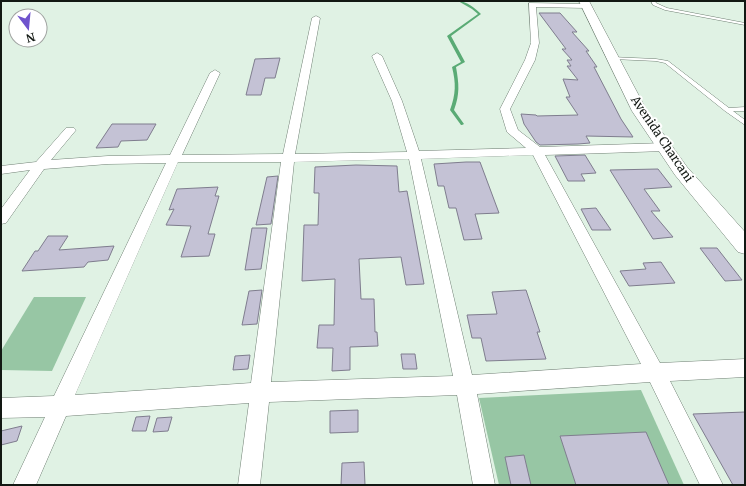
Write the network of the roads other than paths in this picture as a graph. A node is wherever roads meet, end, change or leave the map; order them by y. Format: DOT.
graph roads {
  1 [pos="653,1"];
  2 [pos="585,4"];
  3 [pos="316,18"];
  4 [pos="745,24"];
  5 [pos="377,56"];
  6 [pos="612,58"];
  7 [pos="215,73"];
  8 [pos="745,109"];
  9 [pos="727,110"];
  10 [pos="745,123"];
  11 [pos="70,130"];
  12 [pos="665,147"];
  13 [pos="537,151"];
  14 [pos="414,154"];
  15 [pos="288,158"];
  16 [pos="174,159"];
  17 [pos="41,164"];
  18 [pos="1,170"];
  19 [pos="1,219"];
  20 [pos="745,246"];
  21 [pos="745,368"];
  22 [pos="655,372"];
  23 [pos="465,384"];
  24 [pos="262,392"];
  25 [pos="60,406"];
  26 [pos="1,408"];
  27 [pos="24,485"];
  28 [pos="250,485"];
  29 [pos="484,485"];
  30 [pos="712,485"];
  1 -- 4 [label="lane"];
  2 -- 6 [label="main road, Avenida Charcani"];
  2 -- 13 [label="street"];
  3 -- 15 [label="street"];
  5 -- 14 [label="street"];
  6 -- 9 [label="lane"];
  6 -- 12 [label="main road, Avenida Charcani"];
  7 -- 16 [label="street"];
  8 -- 9 [label="lane"];
  9 -- 10 [label="lane"];
  11 -- 17 [label="street"];
  12 -- 13 [label="street"];
  12 -- 20 [label="main road, Avenida Charcani"];
  13 -- 14 [label="street"];
  13 -- 22 [label="street"];
  14 -- 15 [label="street"];
  14 -- 23 [label="street"];
  15 -- 16 [label="street"];
  15 -- 24 [label="street"];
  16 -- 17 [label="street"];
  16 -- 25 [label="street"];
  17 -- 18 [label="street"];
  17 -- 19 [label="street"];
  21 -- 22 [label="street"];
  22 -- 23 [label="street"];
  22 -- 30 [label="street"];
  23 -- 24 [label="street"];
  23 -- 29 [label="street"];
  24 -- 25 [label="street"];
  24 -- 28 [label="street"];
  25 -- 26 [label="street"];
  25 -- 27 [label="street"];
}
